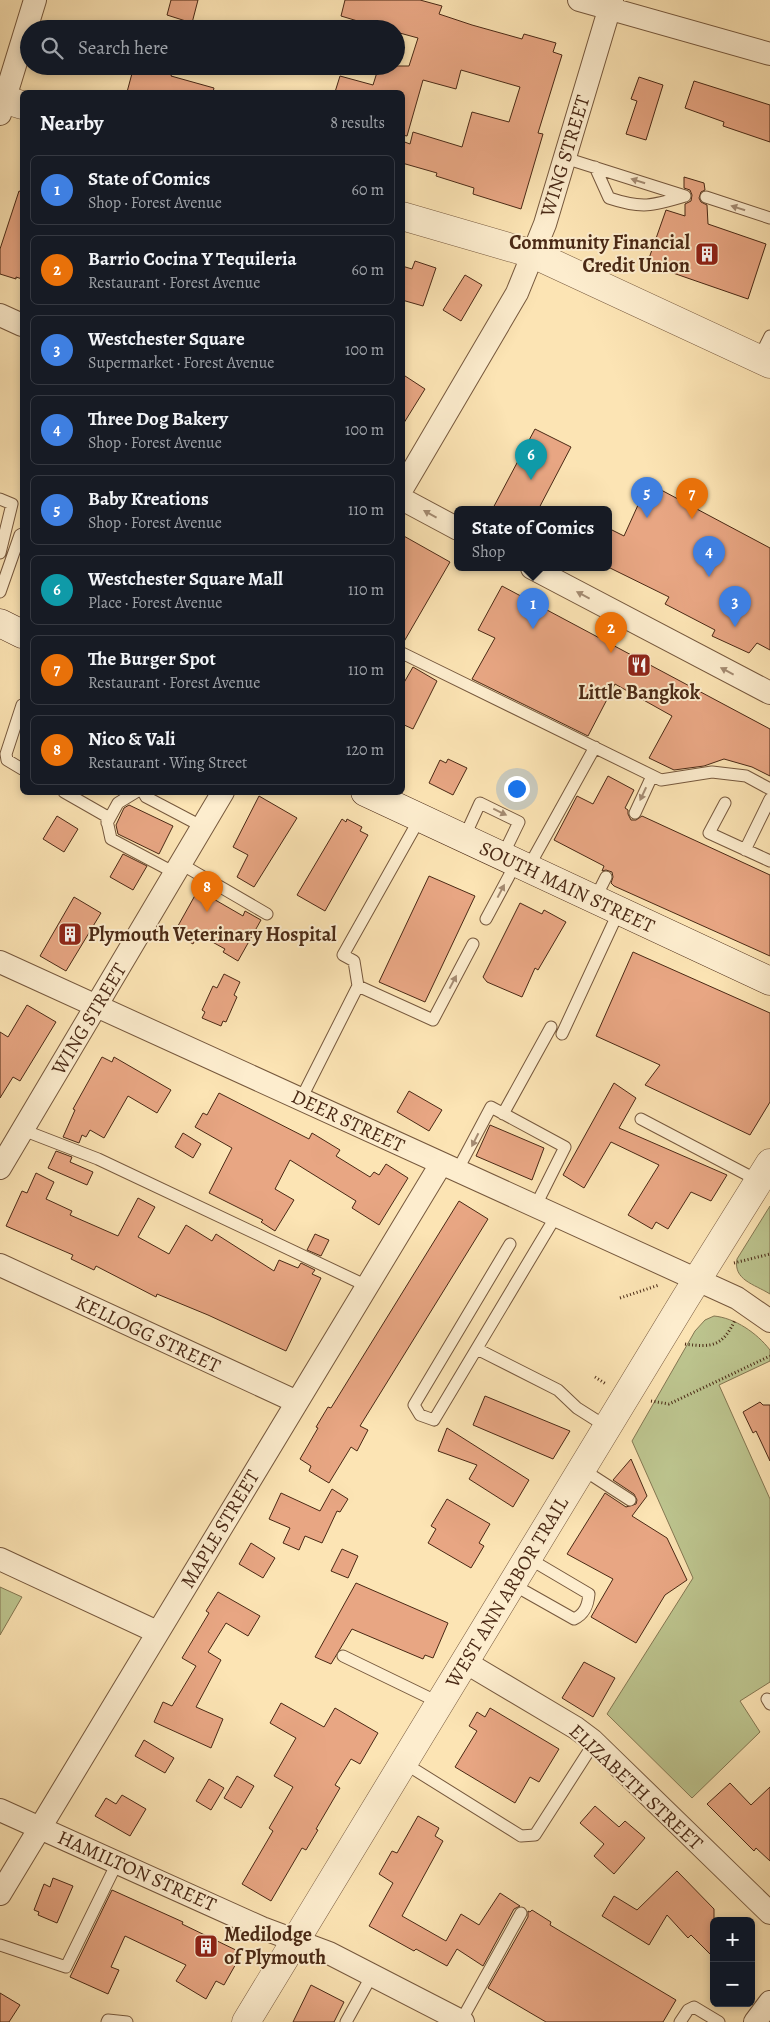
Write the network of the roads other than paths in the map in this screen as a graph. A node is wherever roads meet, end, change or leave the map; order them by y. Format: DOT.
graph roads {
  1 [pos="35,0"];
  2 [pos="579,0"];
  3 [pos="611,4"];
  4 [pos="30,20"];
  5 [pos="770,54"];
  6 [pos="20,56"];
  7 [pos="7,104"];
  8 [pos="565,158"];
  9 [pos="595,167"];
  10 [pos="706,197"];
  11 [pos="405,217"];
  12 [pos="770,218"];
  13 [pos="533,254"];
  14 [pos="0,315"];
  15 [pos="20,324"];
  16 [pos="766,353"];
  17 [pos="405,484"];
  18 [pos="0,499"];
  19 [pos="405,500"];
  20 [pos="454,527"];
  21 [pos="20,535"];
  22 [pos="0,554"];
  23 [pos="538,571"];
  24 [pos="0,592"];
  25 [pos="0,623"];
  26 [pos="20,633"];
  27 [pos="405,653"];
  28 [pos="770,693"];
  29 [pos="20,711"];
  30 [pos="595,747"];
  31 [pos="20,768"];
  32 [pos="652,776"];
  33 [pos="770,789"];
  34 [pos="69,795"];
  35 [pos="131,795"];
  36 [pos="145,795"];
  37 [pos="221,795"];
  38 [pos="371,795"];
  39 [pos="770,799"];
  40 [pos="725,803"];
  41 [pos="635,813"];
  42 [pos="420,818"];
  43 [pos="107,823"];
  44 [pos="202,827"];
  45 [pos="464,838"];
  46 [pos="745,850"];
  47 [pos="770,861"];
  48 [pos="516,862"];
  49 [pos="178,869"];
  50 [pos="607,896"];
  51 [pos="267,914"];
  52 [pos="486,919"];
  53 [pos="473,944"];
  54 [pos="0,962"];
  55 [pos="770,981"];
  56 [pos="358,986"];
  57 [pos="97,1006"];
  58 [pos="551,1028"];
  59 [pos="562,1034"];
  60 [pos="301,1099"];
  61 [pos="503,1114"];
  62 [pos="641,1119"];
  63 [pos="22,1130"];
  64 [pos="449,1167"];
  65 [pos="0,1168"];
  66 [pos="764,1172"];
  67 [pos="535,1207"];
  68 [pos="556,1216"];
  69 [pos="510,1244"];
  70 [pos="0,1265"];
  71 [pos="696,1280"];
  72 [pos="367,1286"];
  73 [pos="770,1320"];
  74 [pos="477,1349"];
  75 [pos="297,1402"];
  76 [pos="607,1427"];
  77 [pos="582,1469"];
  78 [pos="630,1500"];
  79 [pos="528,1558"];
  80 [pos="0,1559"];
  81 [pos="512,1584"];
  82 [pos="158,1632"];
  83 [pos="343,1656"];
  84 [pos="465,1662"];
  85 [pos="440,1703"];
  86 [pos="594,1743"];
  87 [pos="404,1763"];
  88 [pos="0,1810"];
  89 [pos="40,1828"];
  90 [pos="117,1863"];
  91 [pos="0,1894"];
  92 [pos="521,1913"];
  93 [pos="770,1913"];
  94 [pos="296,1940"];
  95 [pos="0,1945"];
  96 [pos="372,1975"];
  97 [pos="770,2002"];
  98 [pos="107,2022"];
  99 [pos="127,2022"];
  100 [pos="246,2022"];
  101 [pos="346,2022"];
  102 [pos="462,2022"];
  103 [pos="680,2022"];
  104 [pos="719,2022"];
  105 [pos="755,2022"];
  1 -- 4 [label="street"];
  2 -- 3 [label="street"];
  3 -- 5 [label="street"];
  3 -- 8 [label="street, WING STREET"];
  6 -- 7 [label="street"];
  8 -- 9 [label="lane"];
  8 -- 13 [label="street, WING STREET"];
  9 -- 9 [label="lane, one-way"];
  12 -- 10 [label="lane, one-way"];
  11 -- 13 [label="street"];
  13 -- 16 [label="street"];
  13 -- 17 [label="street, WING STREET"];
  14 -- 15 [label="street"];
  18 -- 22 [label="lane"];
  20 -- 19 [label="street, one-way"];
  21 -- 24 [label="lane"];
  28 -- 23 [label="street, one-way"];
  25 -- 26 [label="street"];
  27 -- 30 [label="lane"];
  29 -- 31 [label="lane"];
  30 -- 32 [label="lane"];
  30 -- 48 [label="lane"];
  32 -- 33 [label="lane"];
  32 -- 41 [label="lane, one-way"];
  34 -- 43 [label="lane"];
  35 -- 43 [label="lane"];
  36 -- 44 [label="lane"];
  37 -- 44 [label="street, WING STREET"];
  38 -- 42 [label="street, SOUTH MAIN STREET"];
  39 -- 46 [label="lane"];
  40 -- 46 [label="lane"];
  42 -- 45 [label="street, SOUTH MAIN STREET"];
  42 -- 56 [label="lane"];
  43 -- 49 [label="lane"];
  44 -- 49 [label="street, WING STREET"];
  45 -- 48 [label="street, SOUTH MAIN STREET"];
  45 -- 48 [label="lane, one-way"];
  46 -- 47 [label="lane"];
  48 -- 50 [label="street, SOUTH MAIN STREET"];
  52 -- 48 [label="lane, one-way"];
  49 -- 51 [label="lane"];
  49 -- 57 [label="street, WING STREET"];
  50 -- 55 [label="street, SOUTH MAIN STREET"];
  50 -- 59 [label="lane"];
  56 -- 53 [label="lane, one-way"];
  54 -- 57 [label="street, DEER STREET"];
  56 -- 60 [label="lane"];
  57 -- 60 [label="street, DEER STREET"];
  57 -- 63 [label="street, WING STREET"];
  58 -- 61 [label="lane"];
  60 -- 64 [label="street, DEER STREET"];
  61 -- 64 [label="lane, one-way"];
  61 -- 67 [label="lane"];
  62 -- 66 [label="lane"];
  63 -- 65 [label="street, WING STREET"];
  63 -- 72 [label="lane"];
  64 -- 67 [label="street, DEER STREET"];
  64 -- 72 [label="street, MAPLE STREET"];
  66 -- 71 [label="street, WEST ANN ARBOR TRAIL"];
  67 -- 68 [label="street, DEER STREET"];
  68 -- 71 [label="street, DEER STREET"];
  68 -- 74 [label="lane"];
  69 -- 74 [label="lane"];
  70 -- 75 [label="street, KELLOGG STREET"];
  71 -- 73 [label="street, DEER STREET"];
  71 -- 76 [label="street, WEST ANN ARBOR TRAIL"];
  72 -- 75 [label="street, MAPLE STREET"];
  74 -- 76 [label="lane"];
  75 -- 82 [label="street, MAPLE STREET"];
  76 -- 77 [label="street, WEST ANN ARBOR TRAIL"];
  77 -- 78 [label="lane"];
  77 -- 79 [label="street, WEST ANN ARBOR TRAIL"];
  79 -- 81 [label="street, WEST ANN ARBOR TRAIL"];
  79 -- 81 [label="lane"];
  80 -- 82 [label="street"];
  81 -- 84 [label="street, WEST ANN ARBOR TRAIL"];
  82 -- 89 [label="street, MAPLE STREET"];
  83 -- 85 [label="lane"];
  84 -- 85 [label="street, WEST ANN ARBOR TRAIL"];
  84 -- 86 [label="street, ELIZABETH STREET"];
  85 -- 87 [label="street, WEST ANN ARBOR TRAIL"];
  86 -- 87 [label="lane"];
  86 -- 93 [label="street, ELIZABETH STREET"];
  87 -- 94 [label="street, WEST ANN ARBOR TRAIL"];
  88 -- 89 [label="street, HAMILTON STREET"];
  89 -- 90 [label="street, HAMILTON STREET"];
  89 -- 91 [label="street, MAPLE STREET"];
  90 -- 94 [label="street, HAMILTON STREET"];
  90 -- 95 [label="lane"];
  92 -- 102 [label="lane"];
  94 -- 96 [label="street, HAMILTON STREET"];
  94 -- 100 [label="street, WEST ANN ARBOR TRAIL"];
  96 -- 101 [label="lane"];
  96 -- 102 [label="street, HAMILTON STREET"];
  97 -- 105 [label="street"];
  98 -- 99 [label="lane"];
  103 -- 104 [label="lane"];
}
